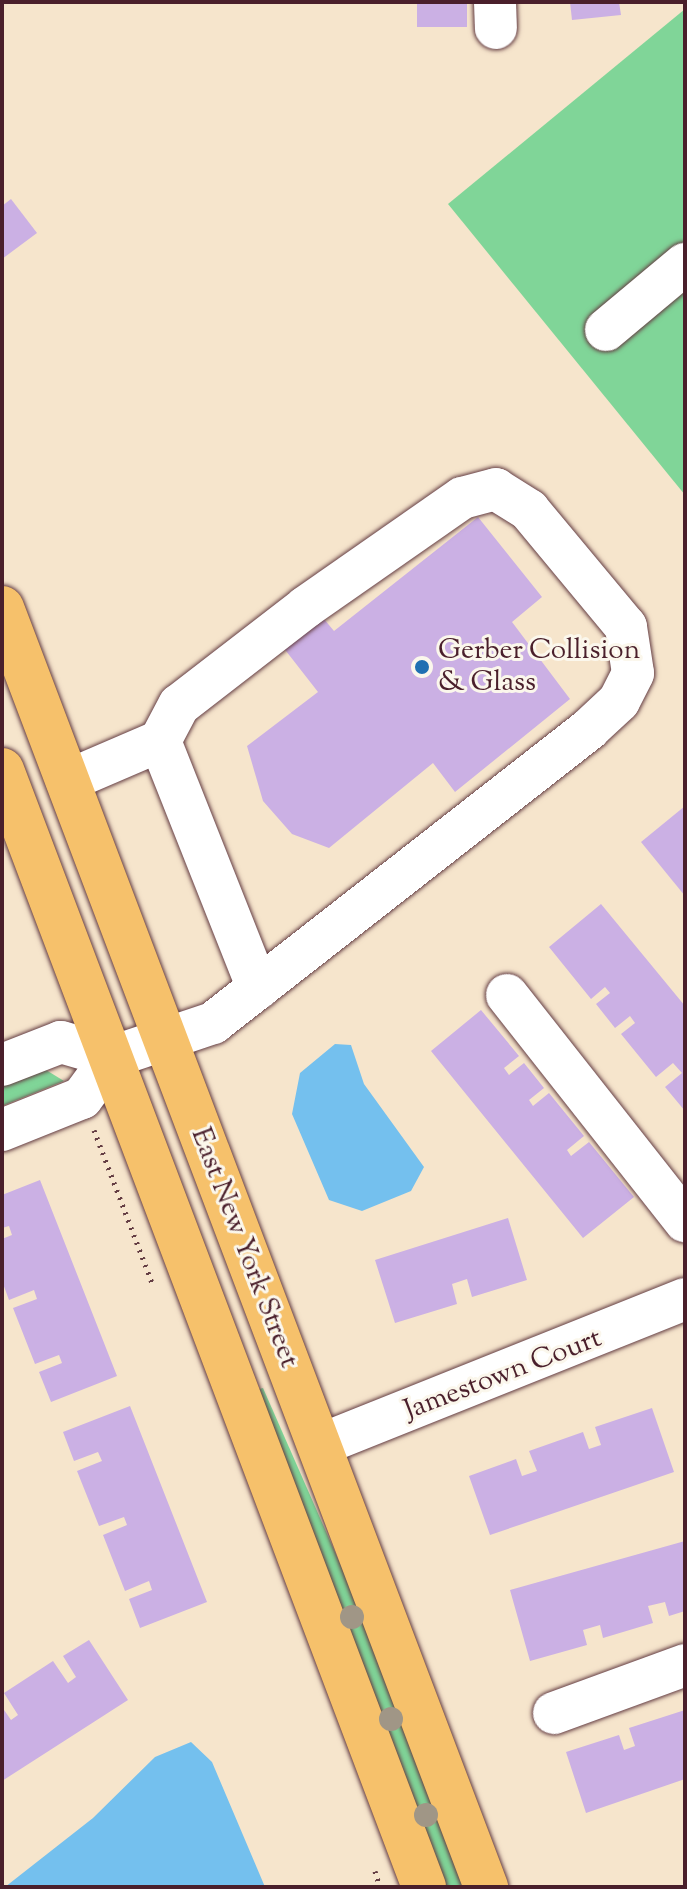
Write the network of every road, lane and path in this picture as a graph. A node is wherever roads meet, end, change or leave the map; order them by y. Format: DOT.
graph roads {
  1 [pos="685,264"];
  2 [pos="606,330"];
  3 [pos="2,608"];
  4 [pos="160,741"];
  5 [pos="2,770"];
  6 [pos="67,781"];
  7 [pos="258,988"];
  8 [pos="507,995"];
  9 [pos="164,1036"];
  10 [pos="112,1057"];
  11 [pos="2,1065"];
  12 [pos="2,1130"];
  13 [pos="685,1221"];
  14 [pos="679,1316"];
  15 [pos="320,1445"];
  16 [pos="685,1665"];
  17 [pos="554,1713"];
  18 [pos="424,1887"];
  19 [pos="486,1887"];
  1 -- 2 [label="street"];
  3 -- 6 [label="main road, East New York Street"];
  4 -- 6 [label="street"];
  4 -- 7 [label="street"];
  4 -- 7 [label="street"];
  5 -- 10 [label="main road, East New York Street"];
  6 -- 9 [label="main road, East New York Street"];
  7 -- 9 [label="street"];
  8 -- 13 [label="street"];
  9 -- 10 [label="street"];
  9 -- 15 [label="main road, East New York Street"];
  10 -- 11 [label="street"];
  10 -- 12 [label="street"];
  10 -- 18 [label="main road, East New York Street"];
  14 -- 15 [label="street, Jamestown Court"];
  15 -- 19 [label="main road, East New York Street"];
  16 -- 17 [label="street"];
}
